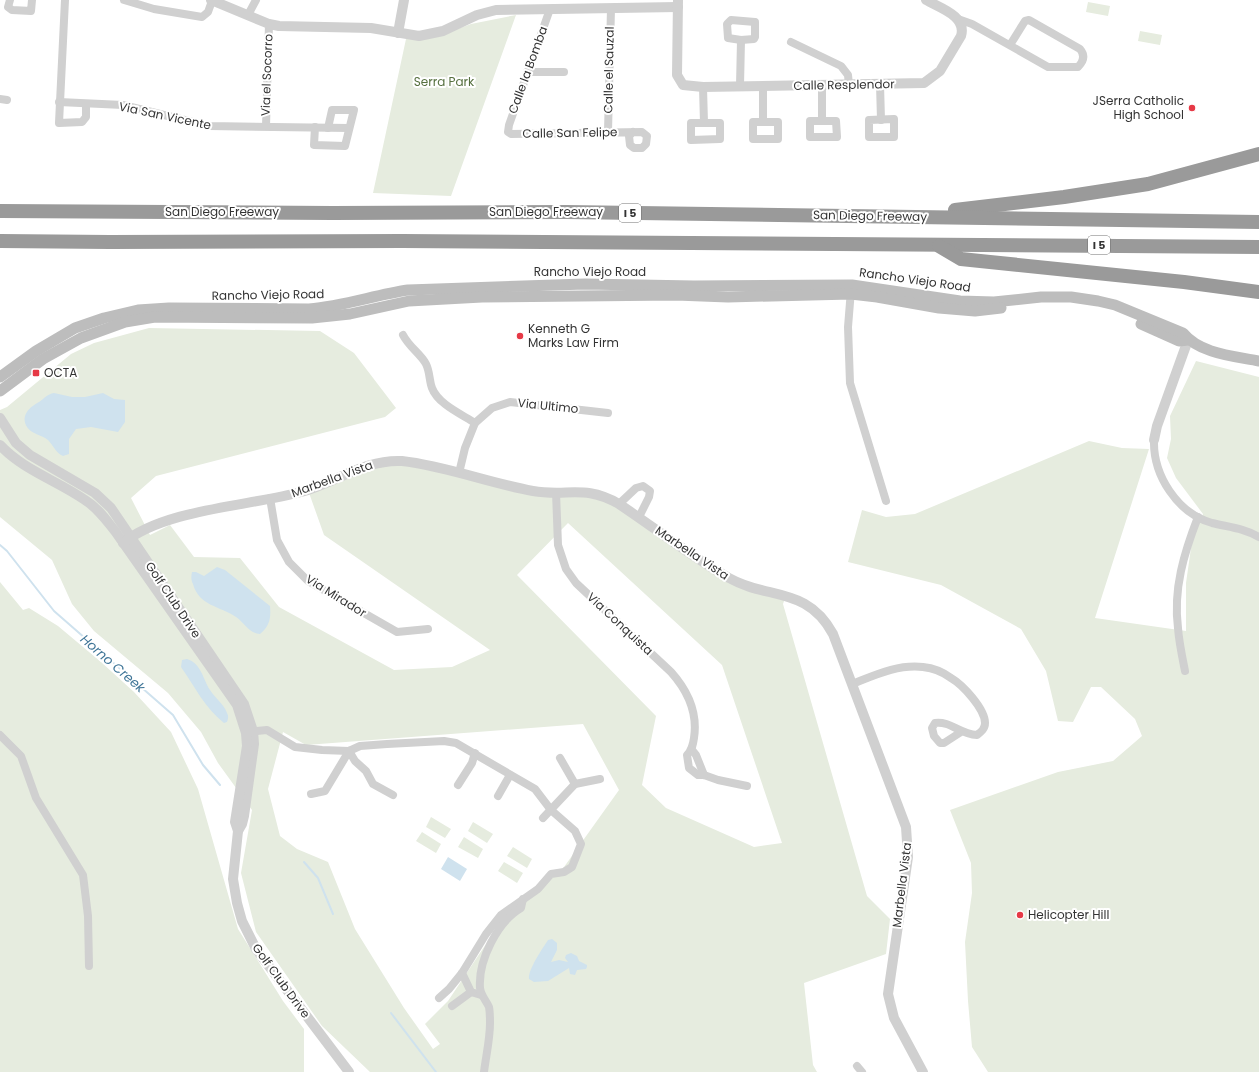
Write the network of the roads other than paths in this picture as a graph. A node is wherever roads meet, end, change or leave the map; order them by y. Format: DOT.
graph roads {
  1 [pos="10,0"];
  2 [pos="32,0"];
  3 [pos="65,0"];
  4 [pos="124,0"];
  5 [pos="212,0"];
  6 [pos="256,0"];
  7 [pos="404,0"];
  8 [pos="926,0"];
  9 [pos="678,3"];
  10 [pos="611,8"];
  11 [pos="550,9"];
  12 [pos="248,15"];
  13 [pos="958,18"];
  14 [pos="269,24"];
  15 [pos="398,33"];
  16 [pos="741,40"];
  17 [pos="791,42"];
  18 [pos="1010,46"];
  19 [pos="527,72"];
  20 [pos="564,72"];
  21 [pos="880,84"];
  22 [pos="822,85"];
  23 [pos="849,85"];
  24 [pos="740,86"];
  25 [pos="763,86"];
  26 [pos="703,87"];
  27 [pos="60,102"];
  28 [pos="86,104"];
  29 [pos="881,120"];
  30 [pos="822,121"];
  31 [pos="763,122"];
  32 [pos="704,123"];
  33 [pos="266,126"];
  34 [pos="315,127"];
  35 [pos="328,128"];
  36 [pos="349,128"];
  37 [pos="508,132"];
  38 [pos="608,132"];
  39 [pos="633,132"];
  40 [pos="1259,154"];
  41 [pos="0,211"];
  42 [pos="902,216"];
  43 [pos="1259,222"];
  44 [pos="0,241"];
  45 [pos="939,246"];
  46 [pos="1259,247"];
  47 [pos="851,290"];
  48 [pos="1259,292"];
  49 [pos="403,335"];
  50 [pos="1188,340"];
  51 [pos="1259,361"];
  52 [pos="0,377"];
  53 [pos="0,391"];
  54 [pos="608,412"];
  55 [pos="0,418"];
  56 [pos="475,423"];
  57 [pos="1154,440"];
  58 [pos="0,445"];
  59 [pos="459,473"];
  60 [pos="556,492"];
  61 [pos="270,498"];
  62 [pos="886,502"];
  63 [pos="619,504"];
  64 [pos="639,517"];
  65 [pos="1198,517"];
  66 [pos="1259,536"];
  67 [pos="127,540"];
  68 [pos="428,629"];
  69 [pos="1184,671"];
  70 [pos="852,684"];
  71 [pos="250,732"];
  72 [pos="961,732"];
  73 [pos="0,735"];
  74 [pos="349,751"];
  75 [pos="475,753"];
  76 [pos="560,758"];
  77 [pos="510,775"];
  78 [pos="600,778"];
  79 [pos="576,784"];
  80 [pos="458,785"];
  81 [pos="746,786"];
  82 [pos="311,794"];
  83 [pos="393,795"];
  84 [pos="498,796"];
  85 [pos="551,810"];
  86 [pos="543,818"];
  87 [pos="522,898"];
  88 [pos="89,966"];
  89 [pos="462,973"];
  90 [pos="471,992"];
  91 [pos="481,995"];
  92 [pos="439,998"];
  93 [pos="452,1006"];
  94 [pos="349,1072"];
  95 [pos="484,1072"];
  96 [pos="923,1072"];
  1 -- 2 [label="street"];
  3 -- 27 [label="street"];
  4 -- 5 [label="street"];
  5 -- 12 [label="street"];
  6 -- 12 [label="street"];
  7 -- 15 [label="street"];
  8 -- 13 [label="street"];
  9 -- 10 [label="street"];
  9 -- 26 [label="street, Calle Resplendor"];
  10 -- 11 [label="street"];
  10 -- 38 [label="street, Calle el Sauzal"];
  11 -- 15 [label="street"];
  11 -- 19 [label="street, Calle la Bomba"];
  12 -- 14 [label="street"];
  13 -- 18 [label="street"];
  13 -- 21 [label="street, Calle Resplendor"];
  14 -- 15 [label="street"];
  14 -- 33 [label="street, Via el Socorro"];
  16 -- 16 [label="street"];
  16 -- 24 [label="street"];
  17 -- 23 [label="street"];
  18 -- 18 [label="street"];
  19 -- 20 [label="street"];
  19 -- 37 [label="street, Calle la Bomba"];
  21 -- 23 [label="street, Calle Resplendor"];
  21 -- 29 [label="street"];
  22 -- 23 [label="street, Calle Resplendor"];
  22 -- 25 [label="street, Calle Resplendor"];
  22 -- 30 [label="street"];
  24 -- 25 [label="street, Calle Resplendor"];
  24 -- 26 [label="street, Calle Resplendor"];
  25 -- 31 [label="street"];
  26 -- 32 [label="street"];
  27 -- 28 [label="street, Via San Vicente"];
  27 -- 28 [label="street"];
  28 -- 33 [label="street, Via San Vicente"];
  29 -- 29 [label="street"];
  30 -- 30 [label="street"];
  33 -- 34 [label="street, Via San Vicente"];
  34 -- 35 [label="street, Via San Vicente"];
  34 -- 36 [label="street"];
  35 -- 36 [label="street, Via San Vicente"];
  35 -- 36 [label="street"];
  37 -- 38 [label="street, Calle San Felipe"];
  38 -- 39 [label="street, Calle San Felipe"];
  40 -- 42 [label="highway"];
  41 -- 42 [label="highway, San Diego Freeway / I 5"];
  42 -- 43 [label="highway, San Diego Freeway / I 5"];
  44 -- 45 [label="highway, I 5"];
  45 -- 46 [label="highway, I 5"];
  45 -- 48 [label="highway"];
  47 -- 50 [label="main road, Rancho Viejo Road"];
  47 -- 52 [label="main road, Rancho Viejo Road"];
  47 -- 53 [label="main road, Rancho Viejo Road"];
  47 -- 62 [label="street"];
  49 -- 56 [label="street"];
  50 -- 51 [label="main road, Rancho Viejo Road"];
  50 -- 57 [label="street"];
  54 -- 56 [label="street, Via Ultimo"];
  55 -- 67 [label="street, Golf Club Drive"];
  56 -- 59 [label="street, Via Ultimo"];
  57 -- 65 [label="street"];
  58 -- 67 [label="street, Golf Club Drive"];
  59 -- 60 [label="street, Marbella Vista"];
  59 -- 61 [label="street, Marbella Vista"];
  60 -- 63 [label="street, Marbella Vista"];
  60 -- 81 [label="street, Via Conquista"];
  61 -- 67 [label="street, Marbella Vista"];
  61 -- 68 [label="street, Via Mirador"];
  63 -- 64 [label="street, Marbella Vista"];
  63 -- 64 [label="street"];
  64 -- 70 [label="street, Marbella Vista"];
  65 -- 66 [label="street"];
  65 -- 69 [label="street"];
  67 -- 71 [label="street, Golf Club Drive"];
  70 -- 72 [label="street"];
  70 -- 96 [label="street, Marbella Vista"];
  71 -- 74 [label="street"];
  71 -- 94 [label="street, Golf Club Drive"];
  73 -- 88 [label="street"];
  74 -- 75 [label="street"];
  74 -- 82 [label="street"];
  74 -- 83 [label="street"];
  75 -- 77 [label="street"];
  75 -- 80 [label="street"];
  76 -- 79 [label="street"];
  77 -- 84 [label="street"];
  77 -- 85 [label="street"];
  78 -- 79 [label="street"];
  79 -- 85 [label="street"];
  85 -- 86 [label="street"];
  85 -- 87 [label="street"];
  87 -- 89 [label="street"];
  87 -- 91 [label="street"];
  89 -- 90 [label="street"];
  89 -- 92 [label="street"];
  90 -- 91 [label="street"];
  90 -- 93 [label="street"];
  91 -- 95 [label="street"];
}
